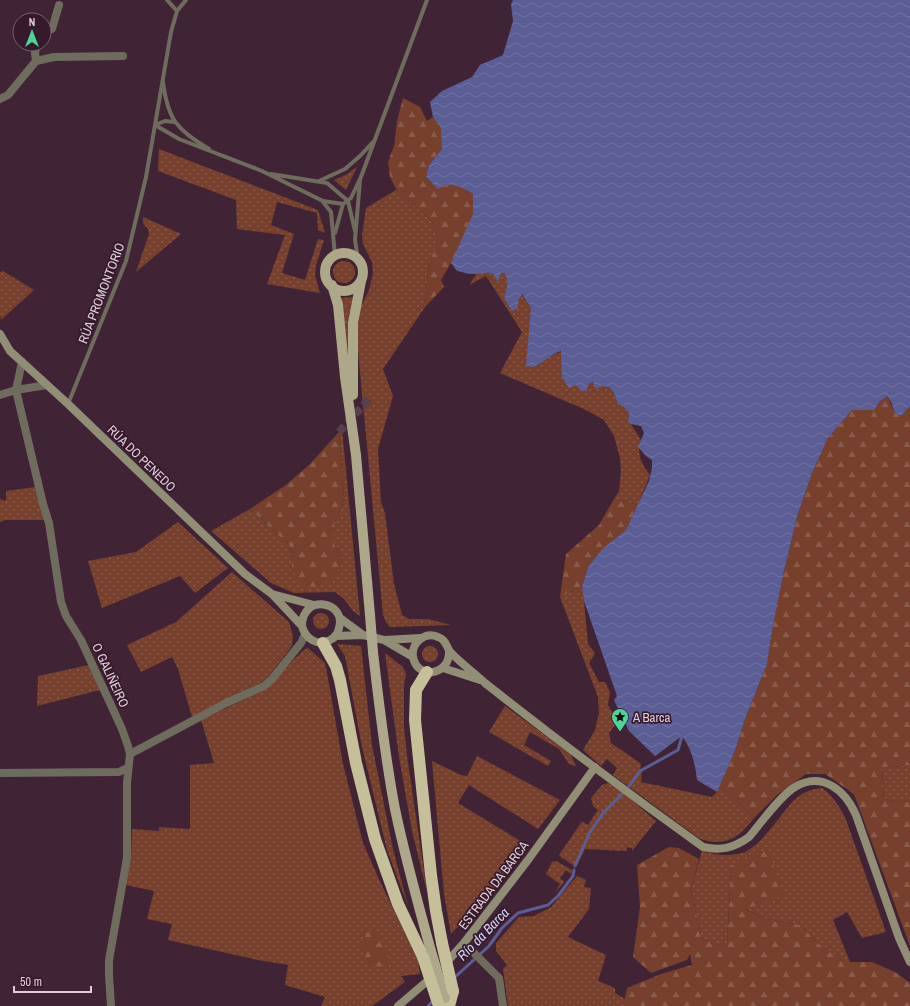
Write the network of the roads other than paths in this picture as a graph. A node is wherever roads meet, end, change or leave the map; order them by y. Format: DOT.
graph roads {
  1 [pos="167,0"];
  2 [pos="186,0"];
  3 [pos="427,0"];
  4 [pos="59,5"];
  5 [pos="177,11"];
  6 [pos="52,28"];
  7 [pos="35,52"];
  8 [pos="123,56"];
  9 [pos="36,61"];
  10 [pos="163,77"];
  11 [pos="0,99"];
  12 [pos="174,122"];
  13 [pos="155,124"];
  14 [pos="375,139"];
  15 [pos="218,154"];
  16 [pos="262,171"];
  17 [pos="361,177"];
  18 [pos="319,182"];
  19 [pos="322,201"];
  20 [pos="348,201"];
  21 [pos="343,204"];
  22 [pos="356,231"];
  23 [pos="334,236"];
  24 [pos="335,256"];
  25 [pos="358,259"];
  26 [pos="361,281"];
  27 [pos="332,285"];
  28 [pos="0,334"];
  29 [pos="22,362"];
  30 [pos="47,385"];
  31 [pos="16,390"];
  32 [pos="0,395"];
  33 [pos="68,404"];
  34 [pos="356,455"];
  35 [pos="272,594"];
  36 [pos="314,605"];
  37 [pos="340,618"];
  38 [pos="302,626"];
  39 [pos="305,634"];
  40 [pos="363,635"];
  41 [pos="335,636"];
  42 [pos="421,638"];
  43 [pos="384,640"];
  44 [pos="323,642"];
  45 [pos="450,651"];
  46 [pos="413,657"];
  47 [pos="443,668"];
  48 [pos="427,672"];
  49 [pos="484,682"];
  50 [pos="130,754"];
  51 [pos="595,767"];
  52 [pos="127,768"];
  53 [pos="0,773"];
  54 [pos="464,943"];
  55 [pos="427,954"];
  56 [pos="910,962"];
  57 [pos="445,1002"];
  58 [pos="111,1006"];
  59 [pos="398,1006"];
  60 [pos="502,1006"];
  1 -- 5 [label="lane"];
  2 -- 5 [label="lane"];
  3 -- 14 [label="lane"];
  4 -- 6 [label="street"];
  5 -- 10 [label="lane"];
  7 -- 9 [label="street"];
  8 -- 9 [label="street"];
  9 -- 11 [label="street"];
  10 -- 12 [label="lane"];
  10 -- 13 [label="lane, RÚA PROMONTORIO"];
  12 -- 13 [label="lane"];
  12 -- 15 [label="lane"];
  13 -- 15 [label="lane"];
  13 -- 33 [label="lane, RÚA PROMONTORIO"];
  14 -- 17 [label="lane"];
  14 -- 18 [label="lane"];
  15 -- 16 [label="lane"];
  16 -- 18 [label="lane"];
  16 -- 19 [label="lane"];
  17 -- 20 [label="lane"];
  17 -- 22 [label="lane"];
  18 -- 20 [label="lane"];
  19 -- 21 [label="lane"];
  19 -- 23 [label="lane"];
  20 -- 21 [label="lane"];
  20 -- 22 [label="lane"];
  21 -- 23 [label="lane"];
  22 -- 25 [label="lane"];
  23 -- 24 [label="lane"];
  24 -- 25 [label="main road"];
  24 -- 27 [label="main road"];
  25 -- 26 [label="main road"];
  26 -- 27 [label="main road"];
  26 -- 34 [label="main road"];
  27 -- 34 [label="main road"];
  28 -- 29 [label="street, RÚA DO PENEDO"];
  29 -- 30 [label="street, RÚA DO PENEDO"];
  29 -- 31 [label="street, O GALIÑEIRO"];
  30 -- 31 [label="street"];
  30 -- 33 [label="street, RÚA DO PENEDO"];
  31 -- 32 [label="street"];
  31 -- 50 [label="street, O GALIÑEIRO"];
  33 -- 35 [label="street, RÚA DO PENEDO"];
  34 -- 55 [label="main road, bridge"];
  35 -- 36 [label="street, RÚA DO PENEDO"];
  35 -- 38 [label="street, RÚA DO PENEDO"];
  36 -- 37 [label="street"];
  36 -- 38 [label="street"];
  37 -- 40 [label="street"];
  37 -- 41 [label="street"];
  38 -- 39 [label="street"];
  39 -- 44 [label="street"];
  39 -- 50 [label="street"];
  40 -- 41 [label="street"];
  40 -- 43 [label="street"];
  41 -- 44 [label="street"];
  42 -- 43 [label="street"];
  42 -- 45 [label="street"];
  42 -- 46 [label="street"];
  43 -- 46 [label="street"];
  44 -- 55 [label="highway"];
  45 -- 47 [label="street"];
  45 -- 49 [label="street"];
  46 -- 48 [label="street"];
  47 -- 48 [label="street"];
  47 -- 49 [label="street"];
  48 -- 57 [label="highway, bridge"];
  49 -- 51 [label="street"];
  50 -- 52 [label="street, O GALIÑEIRO"];
  51 -- 54 [label="street, ESTRADA DA BARCA"];
  51 -- 56 [label="street"];
  52 -- 53 [label="street"];
  52 -- 58 [label="street, O GALIÑEIRO"];
  54 -- 59 [label="street, ESTRADA DA BARCA"];
  54 -- 60 [label="street"];
  55 -- 57 [label="highway, bridge"];
}
